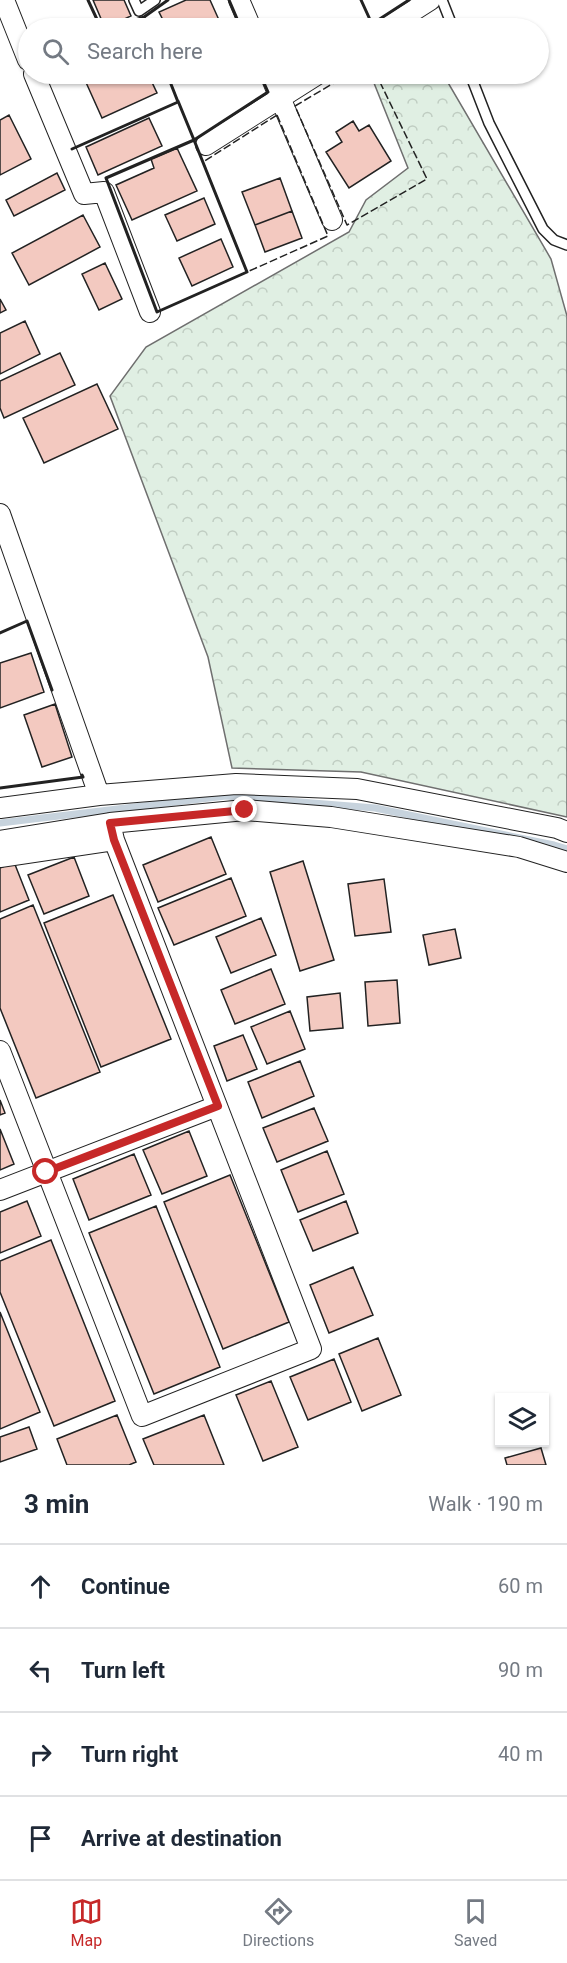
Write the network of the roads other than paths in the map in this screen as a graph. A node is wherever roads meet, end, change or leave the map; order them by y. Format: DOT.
graph roads {
  1 [pos="4,0"];
  2 [pos="134,0"];
  3 [pos="155,0"];
  4 [pos="240,0"];
  5 [pos="430,0"];
  6 [pos="442,0"];
  7 [pos="248,18"];
  8 [pos="402,18"];
  9 [pos="449,18"];
  10 [pos="18,35"];
  11 [pos="38,84"];
  12 [pos="275,84"];
  13 [pos="303,84"];
  14 [pos="474,84"];
  15 [pos="281,98"];
  16 [pos="206,145"];
  17 [pos="332,220"];
  18 [pos="567,245"];
  19 [pos="150,312"];
  20 [pos="0,514"];
  21 [pos="99,795"];
  22 [pos="0,808"];
  23 [pos="112,831"];
  24 [pos="567,832"];
  25 [pos="0,841"];
  26 [pos="0,857"];
  27 [pos="567,862"];
  28 [pos="0,1051"];
  29 [pos="218,1106"];
  30 [pos="46,1172"];
  31 [pos="0,1190"];
  1 -- 10 [label="street"];
  2 -- 3 [label="lane"];
  4 -- 7 [label="street"];
  5 -- 8 [label="street"];
  6 -- 9 [label="lane"];
  11 -- 19 [label="street"];
  12 -- 15 [label="street"];
  13 -- 15 [label="street"];
  14 -- 18 [label="lane"];
  15 -- 16 [label="street"];
  15 -- 17 [label="street"];
  20 -- 21 [label="street"];
  21 -- 22 [label="street"];
  21 -- 24 [label="street"];
  23 -- 25 [label="street"];
  23 -- 26 [label="street"];
  23 -- 27 [label="street"];
  23 -- 29 [label="street"];
  28 -- 30 [label="street"];
  29 -- 30 [label="street"];
  29 -- 30 [label="street"];
  30 -- 31 [label="street"];
}
